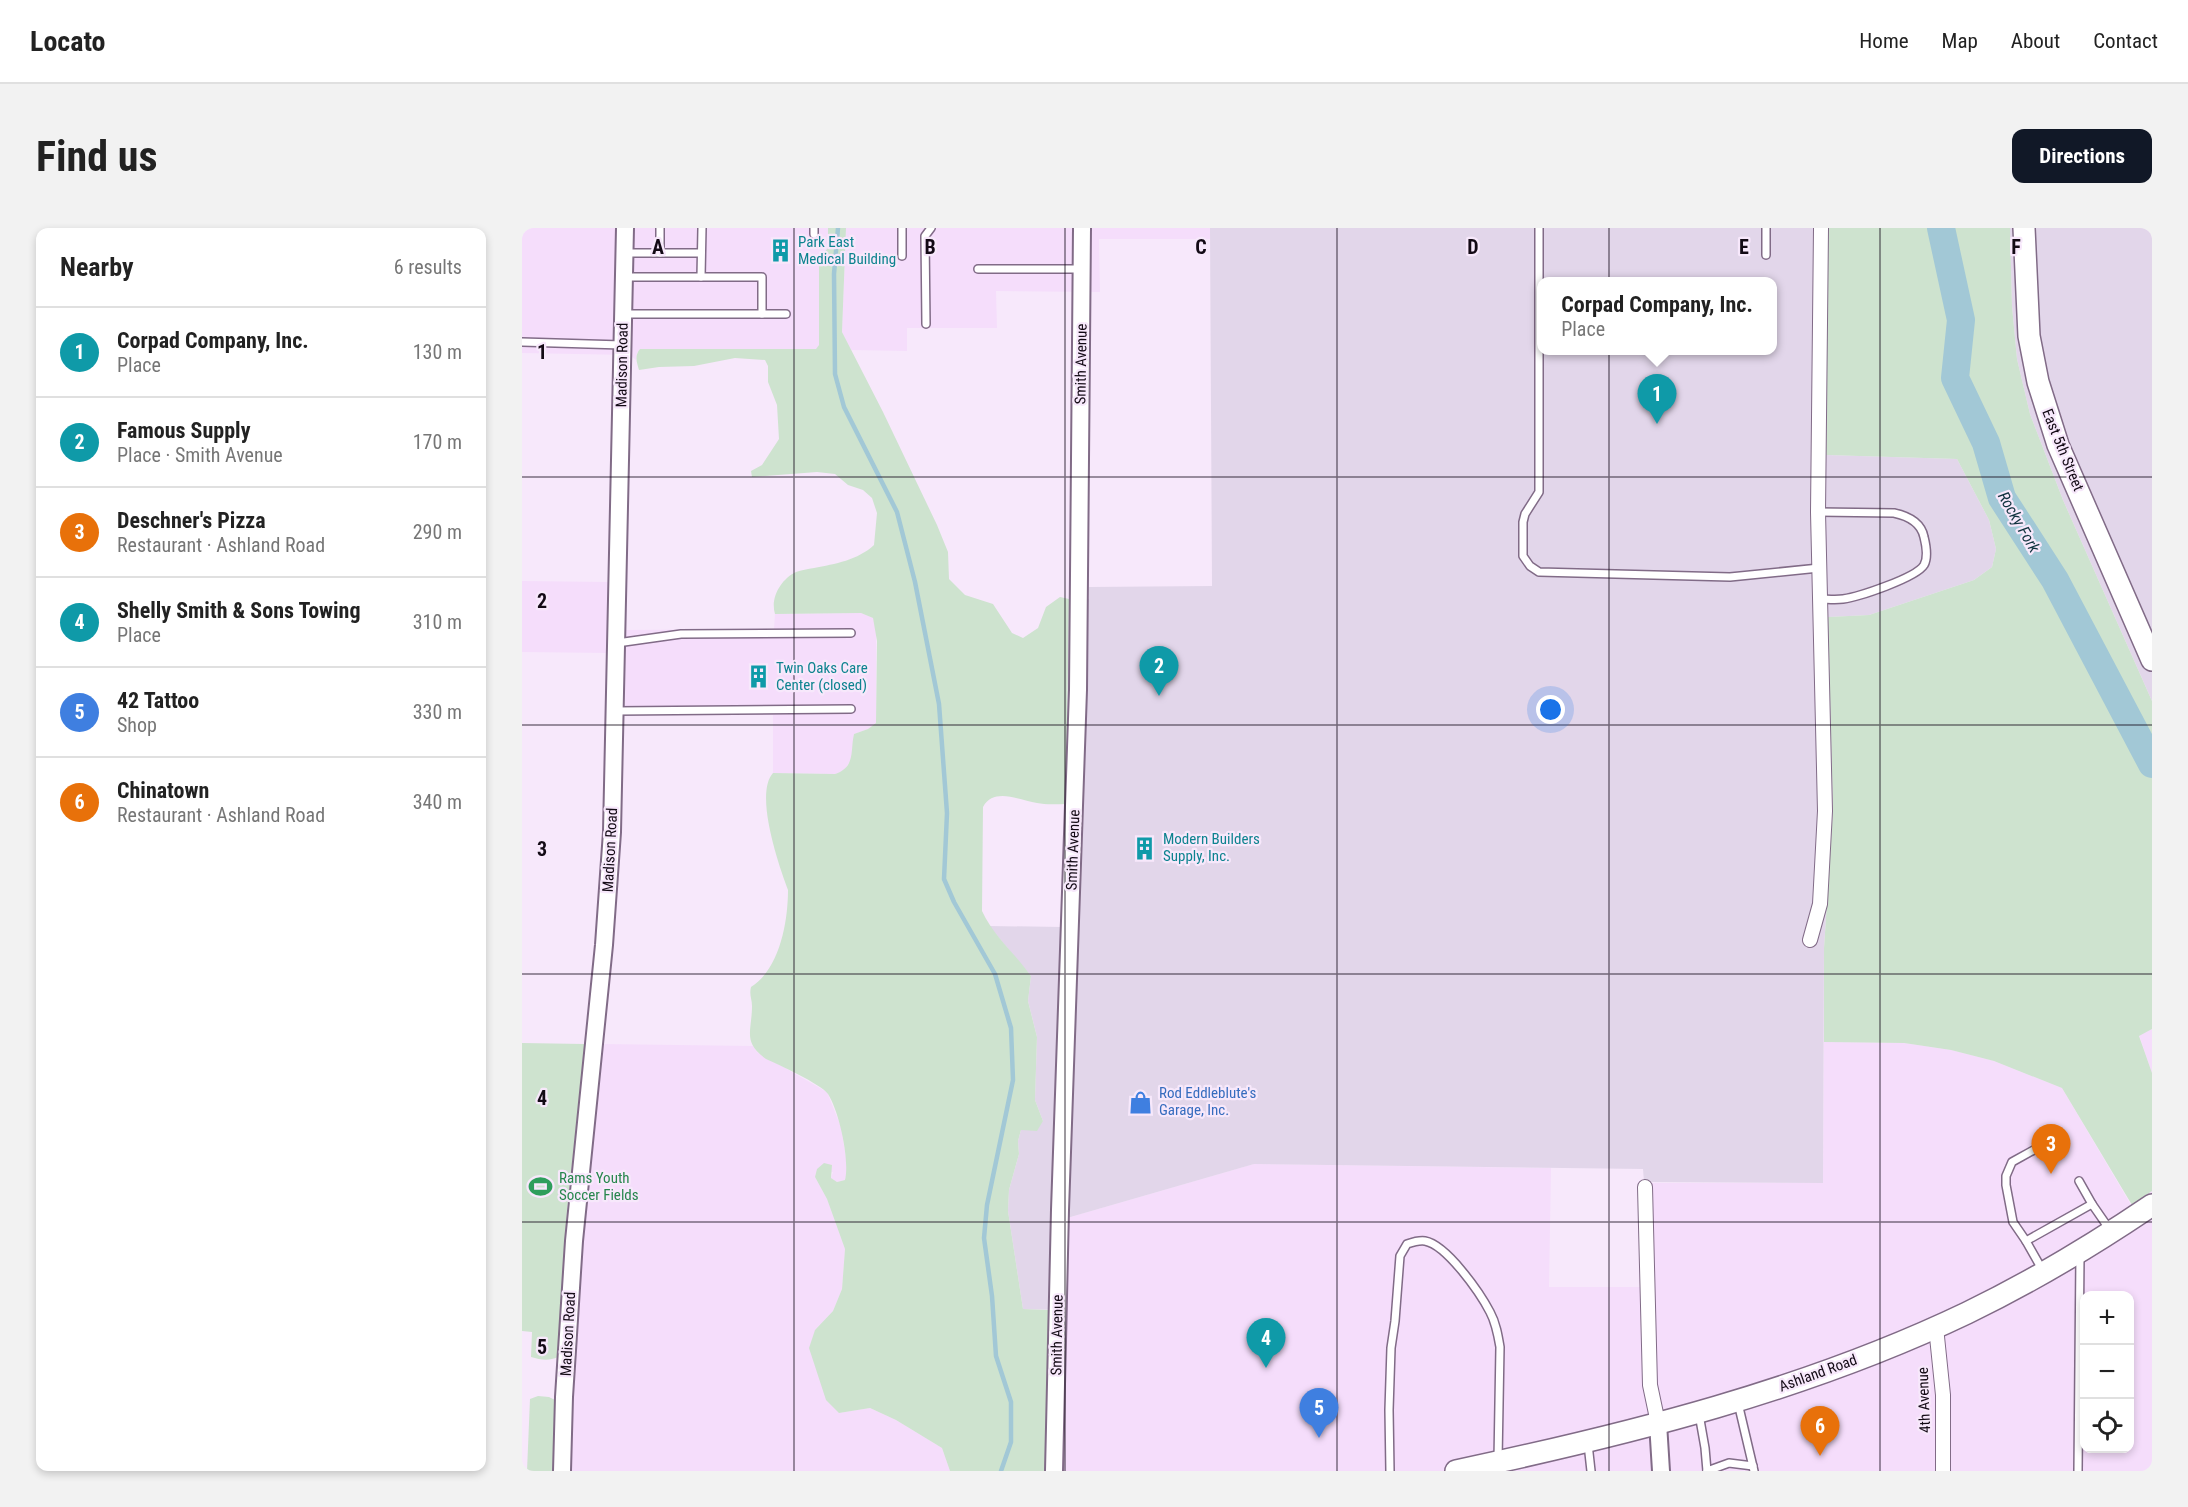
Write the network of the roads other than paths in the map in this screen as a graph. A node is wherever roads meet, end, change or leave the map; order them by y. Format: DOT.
graph roads {
  1 [pos="625,228"];
  2 [pos="660,228"];
  3 [pos="702,228"];
  4 [pos="902,228"];
  5 [pos="931,228"];
  6 [pos="1082,228"];
  7 [pos="1539,228"];
  8 [pos="1766,228"];
  9 [pos="1821,228"];
  10 [pos="2024,228"];
  11 [pos="624,253"];
  12 [pos="660,253"];
  13 [pos="701,253"];
  14 [pos="1766,255"];
  15 [pos="902,256"];
  16 [pos="978,269"];
  17 [pos="1082,269"];
  18 [pos="624,277"];
  19 [pos="701,277"];
  20 [pos="1539,277"];
  21 [pos="623,314"];
  22 [pos="762,314"];
  23 [pos="786,314"];
  24 [pos="926,324"];
  25 [pos="522,342"];
  26 [pos="622,345"];
  27 [pos="1539,355"];
  28 [pos="1818,512"];
  29 [pos="1819,568"];
  30 [pos="1819,599"];
  31 [pos="851,633"];
  32 [pos="617,642"];
  33 [pos="2152,660"];
  34 [pos="851,709"];
  35 [pos="616,711"];
  36 [pos="1810,940"];
  37 [pos="2059,1148"];
  38 [pos="2079,1181"];
  39 [pos="1645,1187"];
  40 [pos="2092,1204"];
  41 [pos="2152,1205"];
  42 [pos="2111,1232"];
  43 [pos="2025,1241"];
  44 [pos="2080,1250"];
  45 [pos="2044,1272"];
  46 [pos="1936,1327"];
  47 [pos="1737,1400"];
  48 [pos="1698,1411"];
  49 [pos="1658,1423"];
  50 [pos="1588,1441"];
  51 [pos="1498,1462"];
  52 [pos="1753,1469"];
  53 [pos="562,1471"];
  54 [pos="1054,1471"];
  55 [pos="1390,1471"];
  56 [pos="1456,1471"];
  57 [pos="1591,1471"];
  58 [pos="1660,1471"];
  59 [pos="1707,1471"];
  60 [pos="1942,1471"];
  61 [pos="2078,1471"];
  1 -- 11 [label="street, Madison Road"];
  2 -- 12 [label="lane"];
  3 -- 13 [label="lane"];
  4 -- 15 [label="lane"];
  5 -- 24 [label="lane"];
  6 -- 17 [label="street, Smith Avenue"];
  7 -- 20 [label="lane"];
  8 -- 14 [label="lane"];
  9 -- 28 [label="street"];
  10 -- 33 [label="main road, East 5th Street"];
  11 -- 12 [label="lane"];
  11 -- 18 [label="street, Madison Road"];
  12 -- 13 [label="lane"];
  13 -- 19 [label="lane"];
  16 -- 17 [label="lane"];
  17 -- 54 [label="street, Smith Avenue"];
  18 -- 19 [label="lane"];
  18 -- 21 [label="street, Madison Road"];
  19 -- 22 [label="lane"];
  21 -- 22 [label="lane"];
  21 -- 26 [label="street, Madison Road"];
  22 -- 23 [label="lane"];
  25 -- 26 [label="lane"];
  26 -- 32 [label="street, Madison Road"];
  27 -- 29 [label="lane"];
  28 -- 29 [label="street"];
  28 -- 30 [label="lane"];
  29 -- 30 [label="street"];
  30 -- 36 [label="street"];
  31 -- 32 [label="lane"];
  32 -- 35 [label="street, Madison Road"];
  34 -- 35 [label="lane"];
  35 -- 53 [label="street, Madison Road"];
  37 -- 43 [label="lane"];
  38 -- 40 [label="lane"];
  39 -- 49 [label="street"];
  40 -- 42 [label="lane"];
  40 -- 43 [label="lane"];
  41 -- 42 [label="main road, Ashland Road"];
  42 -- 44 [label="main road, Ashland Road"];
  43 -- 45 [label="lane"];
  44 -- 45 [label="main road, Ashland Road"];
  44 -- 61 [label="lane"];
  45 -- 46 [label="main road, Ashland Road"];
  46 -- 47 [label="main road, Ashland Road"];
  46 -- 60 [label="street, 4th Avenue"];
  47 -- 48 [label="main road, Ashland Road"];
  47 -- 52 [label="lane"];
  48 -- 49 [label="main road, Ashland Road"];
  48 -- 59 [label="lane"];
  49 -- 50 [label="main road, Ashland Road"];
  49 -- 58 [label="street"];
  50 -- 51 [label="main road, Ashland Road"];
  50 -- 57 [label="lane"];
  51 -- 55 [label="lane"];
  51 -- 56 [label="main road, Ashland Road"];
  52 -- 59 [label="lane"];
}
